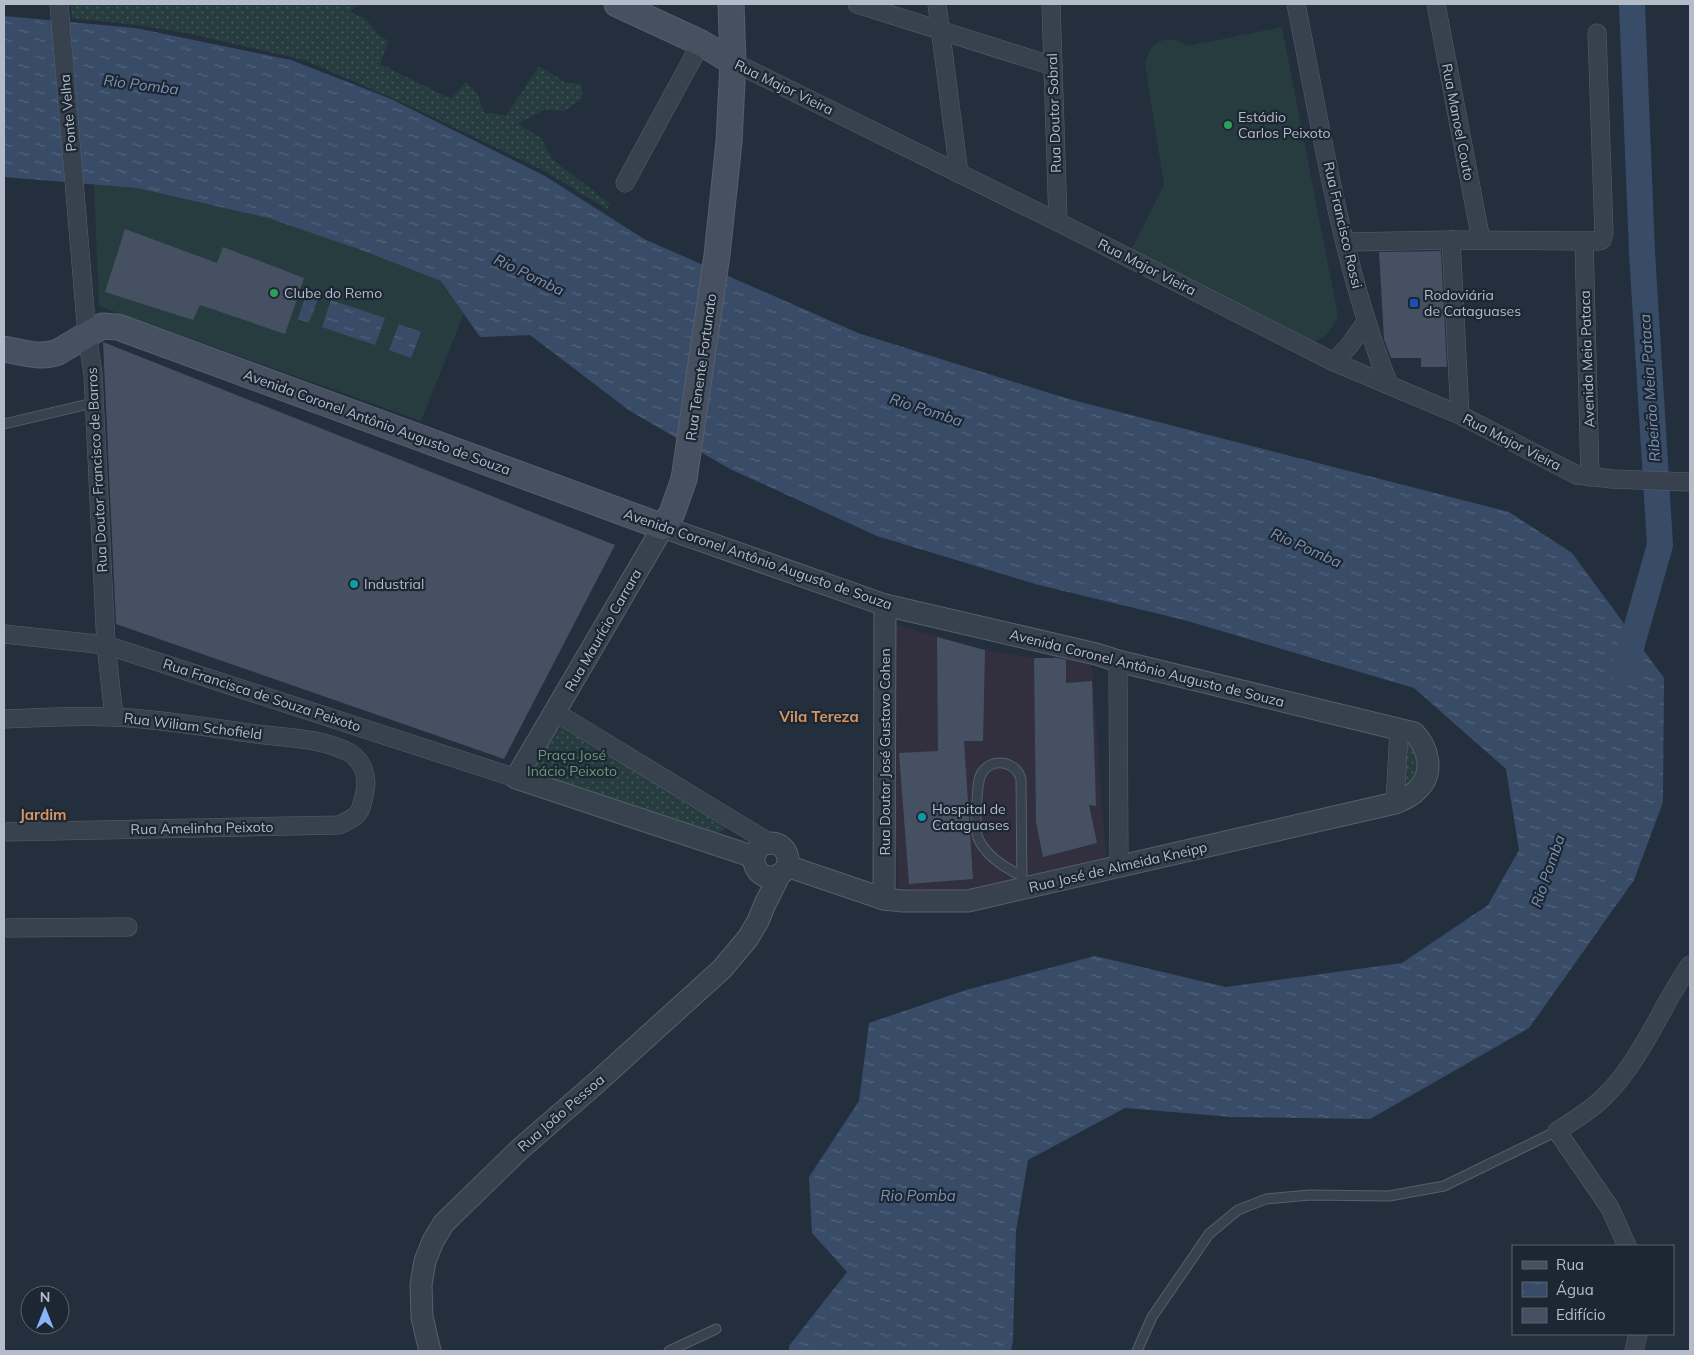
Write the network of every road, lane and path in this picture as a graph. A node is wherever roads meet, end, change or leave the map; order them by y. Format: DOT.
graph roads {
  1 [pos="59,4"];
  2 [pos="616,4"];
  3 [pos="731,4"];
  4 [pos="857,4"];
  5 [pos="937,4"];
  6 [pos="1051,4"];
  7 [pos="1296,4"];
  8 [pos="1436,4"];
  9 [pos="940,30"];
  10 [pos="1597,32"];
  11 [pos="701,43"];
  12 [pos="733,62"];
  13 [pos="1052,66"];
  14 [pos="959,174"];
  15 [pos="625,183"];
  16 [pos="1058,222"];
  17 [pos="78,223"];
  18 [pos="1451,240"];
  19 [pos="1481,240"];
  20 [pos="1592,241"];
  21 [pos="1346,242"];
  22 [pos="1366,322"];
  23 [pos="87,334"];
  24 [pos="4,349"];
  25 [pos="1334,362"];
  26 [pos="1389,385"];
  27 [pos="93,403"];
  28 [pos="1460,415"];
  29 [pos="4,424"];
  30 [pos="1590,477"];
  31 [pos="684,479"];
  32 [pos="1690,482"];
  33 [pos="663,527"];
  34 [pos="886,606"];
  35 [pos="4,634"];
  36 [pos="106,645"];
  37 [pos="1118,661"];
  38 [pos="555,712"];
  39 [pos="114,717"];
  40 [pos="4,719"];
  41 [pos="1399,730"];
  42 [pos="1428,763"];
  43 [pos="366,778"];
  44 [pos="516,778"];
  45 [pos="1395,803"];
  46 [pos="4,832"];
  47 [pos="761,857"];
  48 [pos="1119,868"];
  49 [pos="783,870"];
  50 [pos="1022,882"];
  51 [pos="884,899"];
  52 [pos="765,904"];
  53 [pos="128,927"];
  54 [pos="4,928"];
  55 [pos="1690,965"];
  56 [pos="1557,1131"];
  57 [pos="1627,1245"];
  58 [pos="716,1329"];
  59 [pos="1638,1335"];
  60 [pos="430,1351"];
  61 [pos="669,1351"];
  62 [pos="1137,1351"];
  63 [pos="1634,1351"];
  1 -- 17 [label="street, Ponte Velha"];
  2 -- 11 [label="main road, Rua Major Vieira"];
  3 -- 12 [label="main road"];
  4 -- 9 [label="street"];
  5 -- 9 [label="street"];
  6 -- 13 [label="street, Rua Doutor Sobral"];
  7 -- 21 [label="street, Rua Francisco Rossi"];
  8 -- 19 [label="street, Rua Manoel Couto"];
  9 -- 13 [label="street"];
  9 -- 14 [label="street"];
  10 -- 20 [label="street, Avenida Meia Pataca"];
  11 -- 12 [label="main road, Rua Major Vieira"];
  11 -- 15 [label="street"];
  12 -- 14 [label="street, Rua Major Vieira"];
  12 -- 31 [label="main road, Rua Tenente Fortunato"];
  13 -- 16 [label="street, Rua Doutor Sobral"];
  14 -- 16 [label="street, Rua Major Vieira"];
  16 -- 25 [label="street, Rua Major Vieira"];
  17 -- 23 [label="street, Rua Doutor Francisco de Barros"];
  18 -- 19 [label="street"];
  18 -- 21 [label="street"];
  18 -- 28 [label="street"];
  19 -- 20 [label="street"];
  20 -- 30 [label="street, Avenida Meia Pataca"];
  21 -- 22 [label="street, Rua Francisco Rossi"];
  22 -- 25 [label="street"];
  22 -- 26 [label="street, Rua Francisco Rossi"];
  23 -- 24 [label="main road, Avenida Coronel Antônio Augusto de Souza"];
  23 -- 27 [label="street, Rua Doutor Francisco de Barros"];
  23 -- 33 [label="main road, Avenida Coronel Antônio Augusto de Souza"];
  25 -- 26 [label="street, Rua Major Vieira"];
  26 -- 28 [label="street, Rua Major Vieira"];
  27 -- 29 [label="lane"];
  27 -- 36 [label="street, Rua Doutor Francisco de Barros"];
  28 -- 30 [label="street, Rua Major Vieira"];
  30 -- 32 [label="street, Rua Major Vieira"];
  31 -- 33 [label="main road, Rua Maurício Carrara"];
  33 -- 34 [label="street, Avenida Coronel Antônio Augusto de Souza"];
  33 -- 38 [label="street, Rua Maurício Carrara"];
  34 -- 37 [label="street, Avenida Coronel Antônio Augusto de Souza"];
  34 -- 51 [label="street, Rua Doutor José Gustavo Cohen"];
  35 -- 36 [label="street, Rua Francisca de Souza Peixoto"];
  36 -- 39 [label="street, Rua Doutor Francisco de Barros"];
  36 -- 44 [label="street, Rua Francisca de Souza Peixoto"];
  37 -- 41 [label="street, Avenida Coronel Antônio Augusto de Souza"];
  37 -- 48 [label="street"];
  38 -- 44 [label="street, Rua Maurício Carrara"];
  38 -- 47 [label="street"];
  39 -- 40 [label="street, Rua Wiliam Schofield"];
  39 -- 43 [label="street, Rua Wiliam Schofield"];
  41 -- 42 [label="street, Avenida Coronel Antônio Augusto de Souza"];
  41 -- 45 [label="street"];
  42 -- 45 [label="street, Rua José de Almeida Kneipp"];
  43 -- 46 [label="street, Rua Amelinha Peixoto"];
  44 -- 47 [label="street"];
  45 -- 48 [label="street, Rua José de Almeida Kneipp"];
  47 -- 49 [label="street, Rua José de Almeida Kneipp"];
  47 -- 49 [label="street"];
  47 -- 52 [label="street"];
  48 -- 50 [label="street, Rua José de Almeida Kneipp"];
  49 -- 51 [label="street, Rua José de Almeida Kneipp"];
  49 -- 52 [label="street, Rua João Pessoa"];
  50 -- 50 [label="lane"];
  50 -- 51 [label="street, Rua José de Almeida Kneipp"];
  52 -- 60 [label="street, Rua João Pessoa"];
  53 -- 54 [label="street"];
  55 -- 56 [label="street"];
  56 -- 57 [label="street"];
  56 -- 62 [label="lane"];
  58 -- 61 [label="lane"];
  59 -- 63 [label="street"];
}
